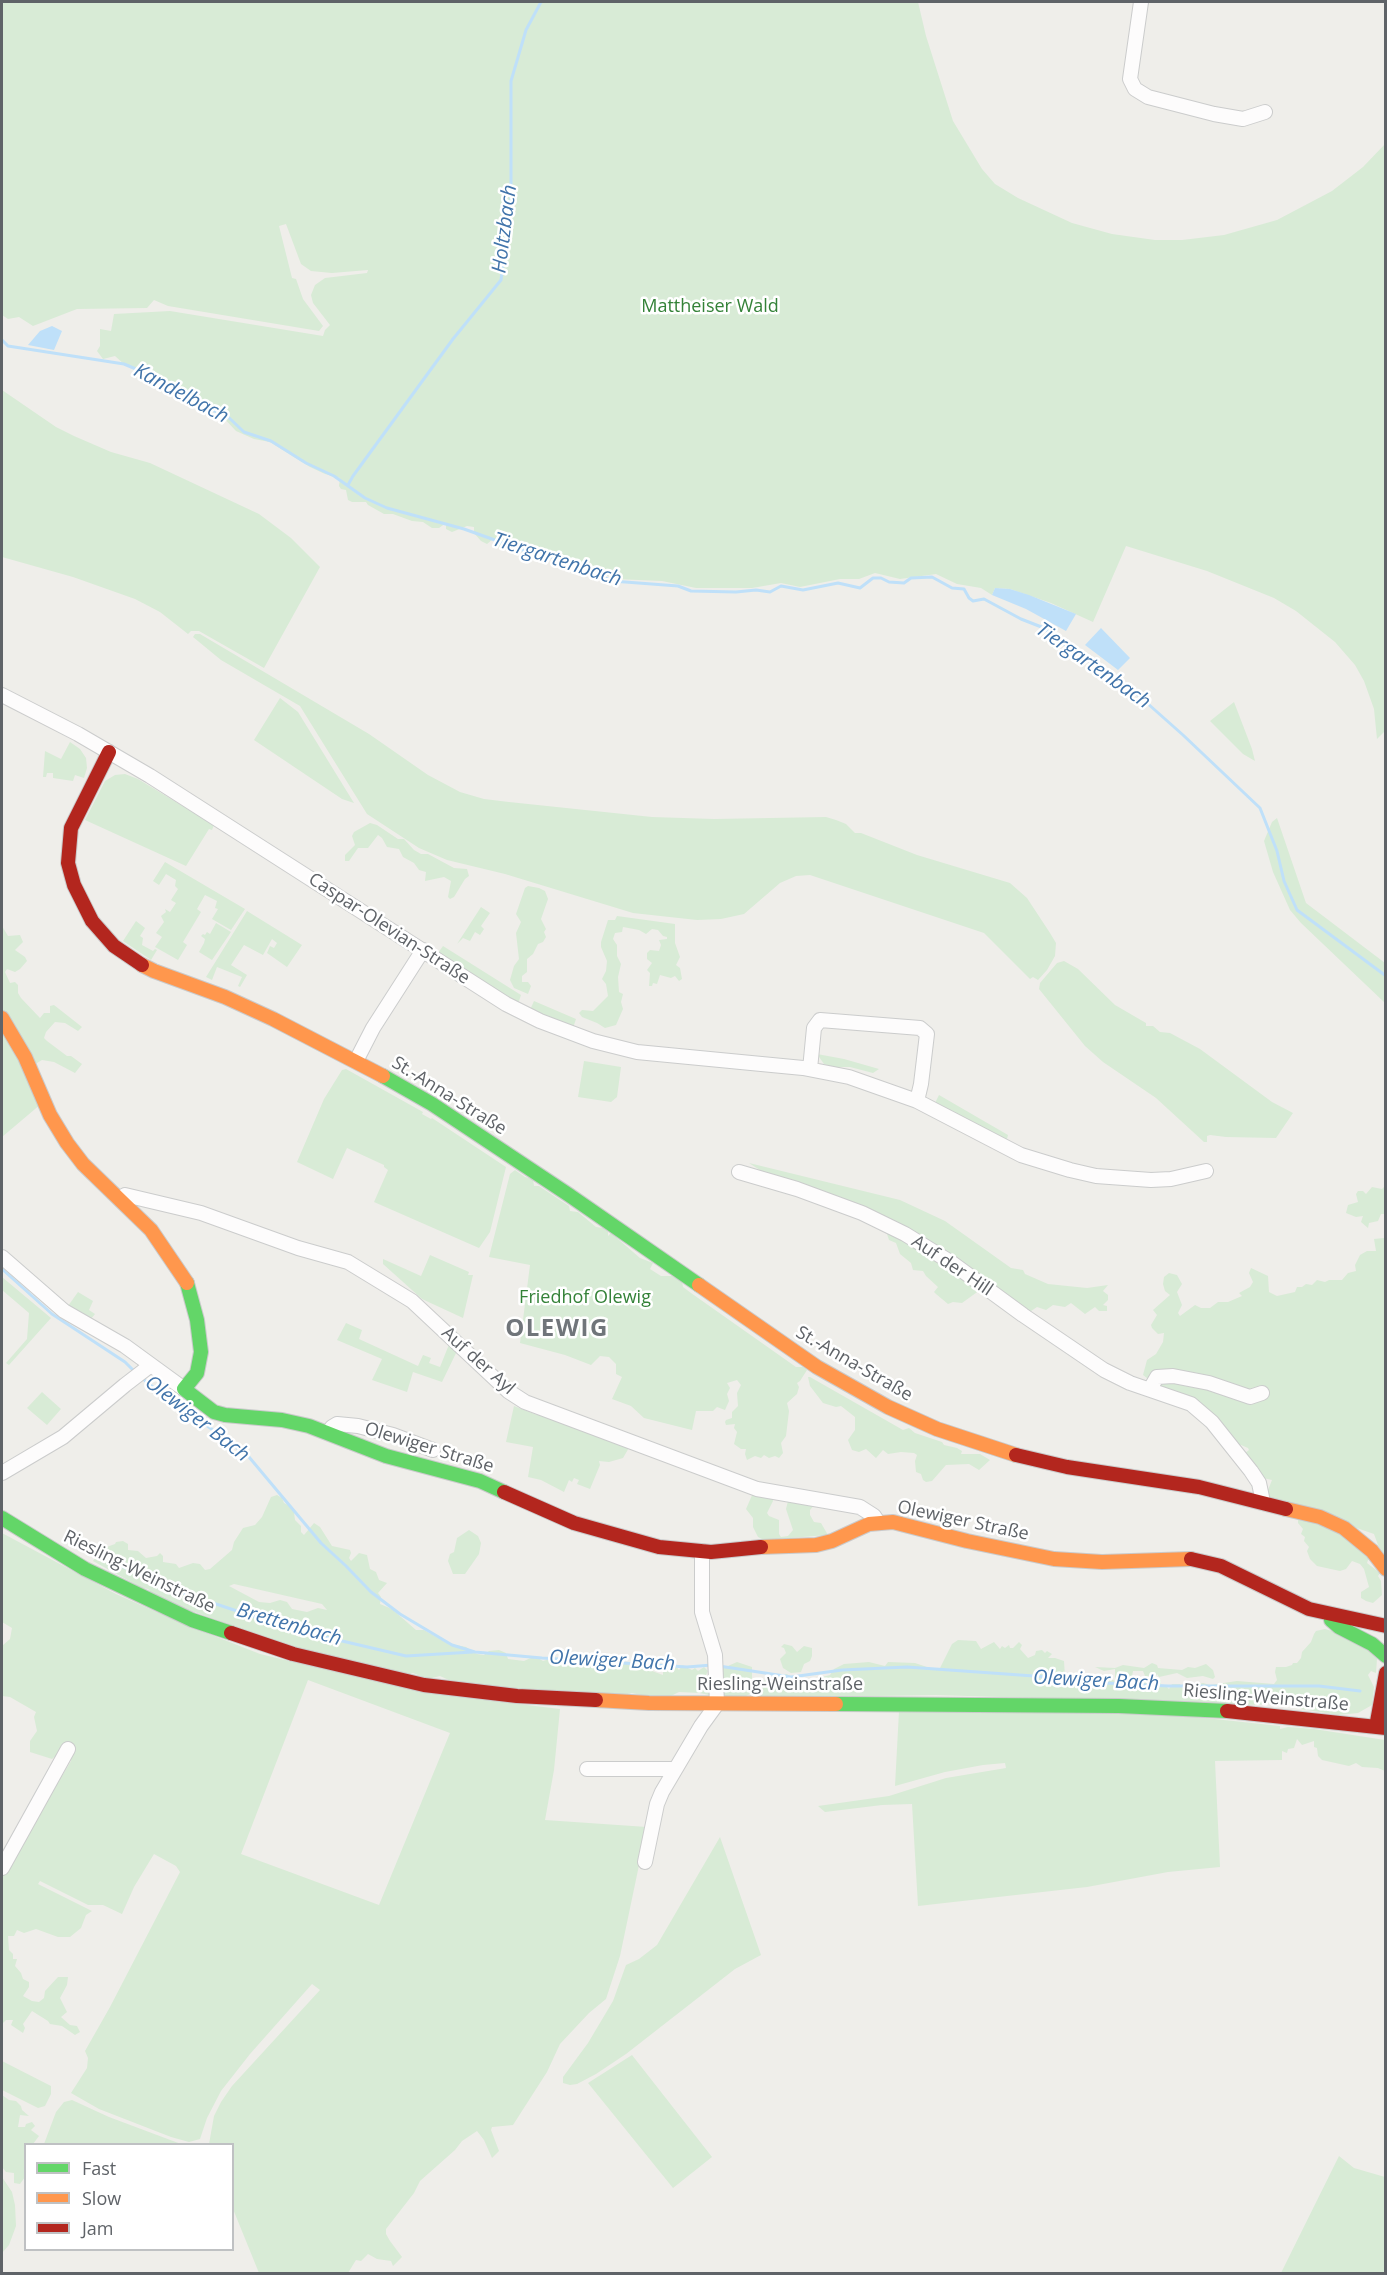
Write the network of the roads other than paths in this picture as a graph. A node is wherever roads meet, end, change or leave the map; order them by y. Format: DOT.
graph roads {
  1 [pos="1141,2"];
  2 [pos="1264,112"];
  3 [pos="2,695"];
  4 [pos="109,752"];
  5 [pos="423,950"];
  6 [pos="2,1018"];
  7 [pos="356,1060"];
  8 [pos="810,1069"];
  9 [pos="917,1101"];
  10 [pos="1206,1171"];
  11 [pos="739,1172"];
  12 [pos="120,1198"];
  13 [pos="2,1257"];
  14 [pos="143,1372"];
  15 [pos="184,1389"];
  16 [pos="1150,1389"];
  17 [pos="1262,1393"];
  18 [pos="329,1433"];
  19 [pos="433,1450"];
  20 [pos="2,1472"];
  21 [pos="1263,1502"];
  22 [pos="2,1518"];
  23 [pos="878,1522"];
  24 [pos="702,1551"];
  25 [pos="1386,1569"];
  26 [pos="1326,1614"];
  27 [pos="1386,1626"];
  28 [pos="1386,1656"];
  29 [pos="1386,1673"];
  30 [pos="717,1704"];
  31 [pos="1381,1727"];
  32 [pos="68,1749"];
  33 [pos="587,1769"];
  34 [pos="675,1769"];
  35 [pos="645,1862"];
  36 [pos="2,1868"];
  1 -- 2 [label="street"];
  3 -- 4 [label="street, Caspar-Olevian-Straße"];
  4 -- 5 [label="street, Caspar-Olevian-Straße"];
  4 -- 7 [label="street, St.-Anna-Straße"];
  5 -- 7 [label="street"];
  5 -- 8 [label="street, Caspar-Olevian-Straße"];
  6 -- 12 [label="street"];
  7 -- 21 [label="street, St.-Anna-Straße"];
  8 -- 9 [label="street, Caspar-Olevian-Straße"];
  8 -- 9 [label="street"];
  9 -- 10 [label="street, Caspar-Olevian-Straße"];
  11 -- 16 [label="street, Auf der Hill"];
  12 -- 15 [label="street"];
  12 -- 23 [label="street, Auf der Ayl"];
  13 -- 14 [label="street, Olewiger Straße"];
  14 -- 15 [label="street, Olewiger Straße"];
  14 -- 20 [label="street"];
  15 -- 18 [label="street, Olewiger Straße"];
  16 -- 17 [label="street"];
  16 -- 21 [label="street, Auf der Hill"];
  18 -- 19 [label="street, Olewiger Straße"];
  18 -- 24 [label="street, Olewiger Straße"];
  21 -- 25 [label="street, St.-Anna-Straße"];
  22 -- 30 [label="street, Riesling-Weinstraße"];
  23 -- 24 [label="street, Olewiger Straße"];
  23 -- 26 [label="street, Olewiger Straße"];
  24 -- 30 [label="street"];
  26 -- 27 [label="street, Olewiger Straße"];
  26 -- 28 [label="street"];
  29 -- 31 [label="street"];
  30 -- 31 [label="street, Riesling-Weinstraße"];
  30 -- 34 [label="street"];
  32 -- 36 [label="street"];
  33 -- 34 [label="street"];
  34 -- 35 [label="street"];
}
